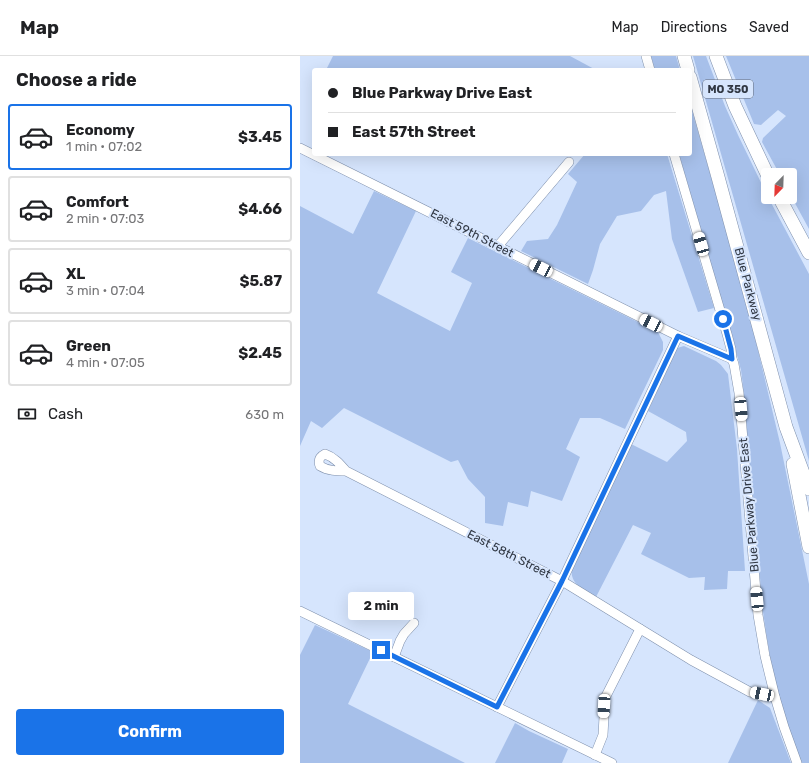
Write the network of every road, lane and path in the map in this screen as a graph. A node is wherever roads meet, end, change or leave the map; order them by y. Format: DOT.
graph roads {
  1 [pos="646,56"];
  2 [pos="684,56"];
  3 [pos="716,56"];
  4 [pos="649,68"];
  5 [pos="687,68"];
  6 [pos="692,84"];
  7 [pos="300,148"];
  8 [pos="312,154"];
  9 [pos="316,156"];
  10 [pos="675,156"];
  11 [pos="569,162"];
  12 [pos="764,168"];
  13 [pos="783,204"];
  14 [pos="498,246"];
  15 [pos="809,253"];
  16 [pos="678,336"];
  17 [pos="732,359"];
  18 [pos="786,427"];
  19 [pos="346,471"];
  20 [pos="809,489"];
  21 [pos="809,547"];
  22 [pos="562,581"];
  23 [pos="300,611"];
  24 [pos="414,623"];
  25 [pos="640,629"];
  26 [pos="394,657"];
  27 [pos="775,697"];
  28 [pos="497,707"];
  29 [pos="595,755"];
  30 [pos="611,763"];
  31 [pos="797,763"];
  1 -- 4 [label="street"];
  2 -- 5 [label="highway"];
  3 -- 12 [label="highway, MO 350"];
  6 -- 18 [label="highway, Blue Parkway / MO 350"];
  7 -- 8 [label="street, East 59th Street"];
  9 -- 14 [label="street, East 59th Street"];
  10 -- 17 [label="street, Blue Parkway Drive East"];
  11 -- 14 [label="street"];
  13 -- 15 [label="highway"];
  14 -- 16 [label="street, East 59th Street"];
  16 -- 17 [label="street, East 59th Street"];
  16 -- 22 [label="street"];
  17 -- 27 [label="street, Blue Parkway Drive East"];
  18 -- 20 [label="highway, Blue Parkway / MO 350"];
  18 -- 21 [label="highway"];
  19 -- 22 [label="street, East 58th Street"];
  22 -- 25 [label="street, East 58th Street"];
  22 -- 28 [label="street"];
  23 -- 26 [label="street"];
  24 -- 26 [label="street"];
  25 -- 27 [label="street, East 58th Street"];
  25 -- 29 [label="street"];
  26 -- 28 [label="street"];
  27 -- 31 [label="street, Blue Parkway Drive East"];
  28 -- 29 [label="street"];
  29 -- 30 [label="street"];
}
